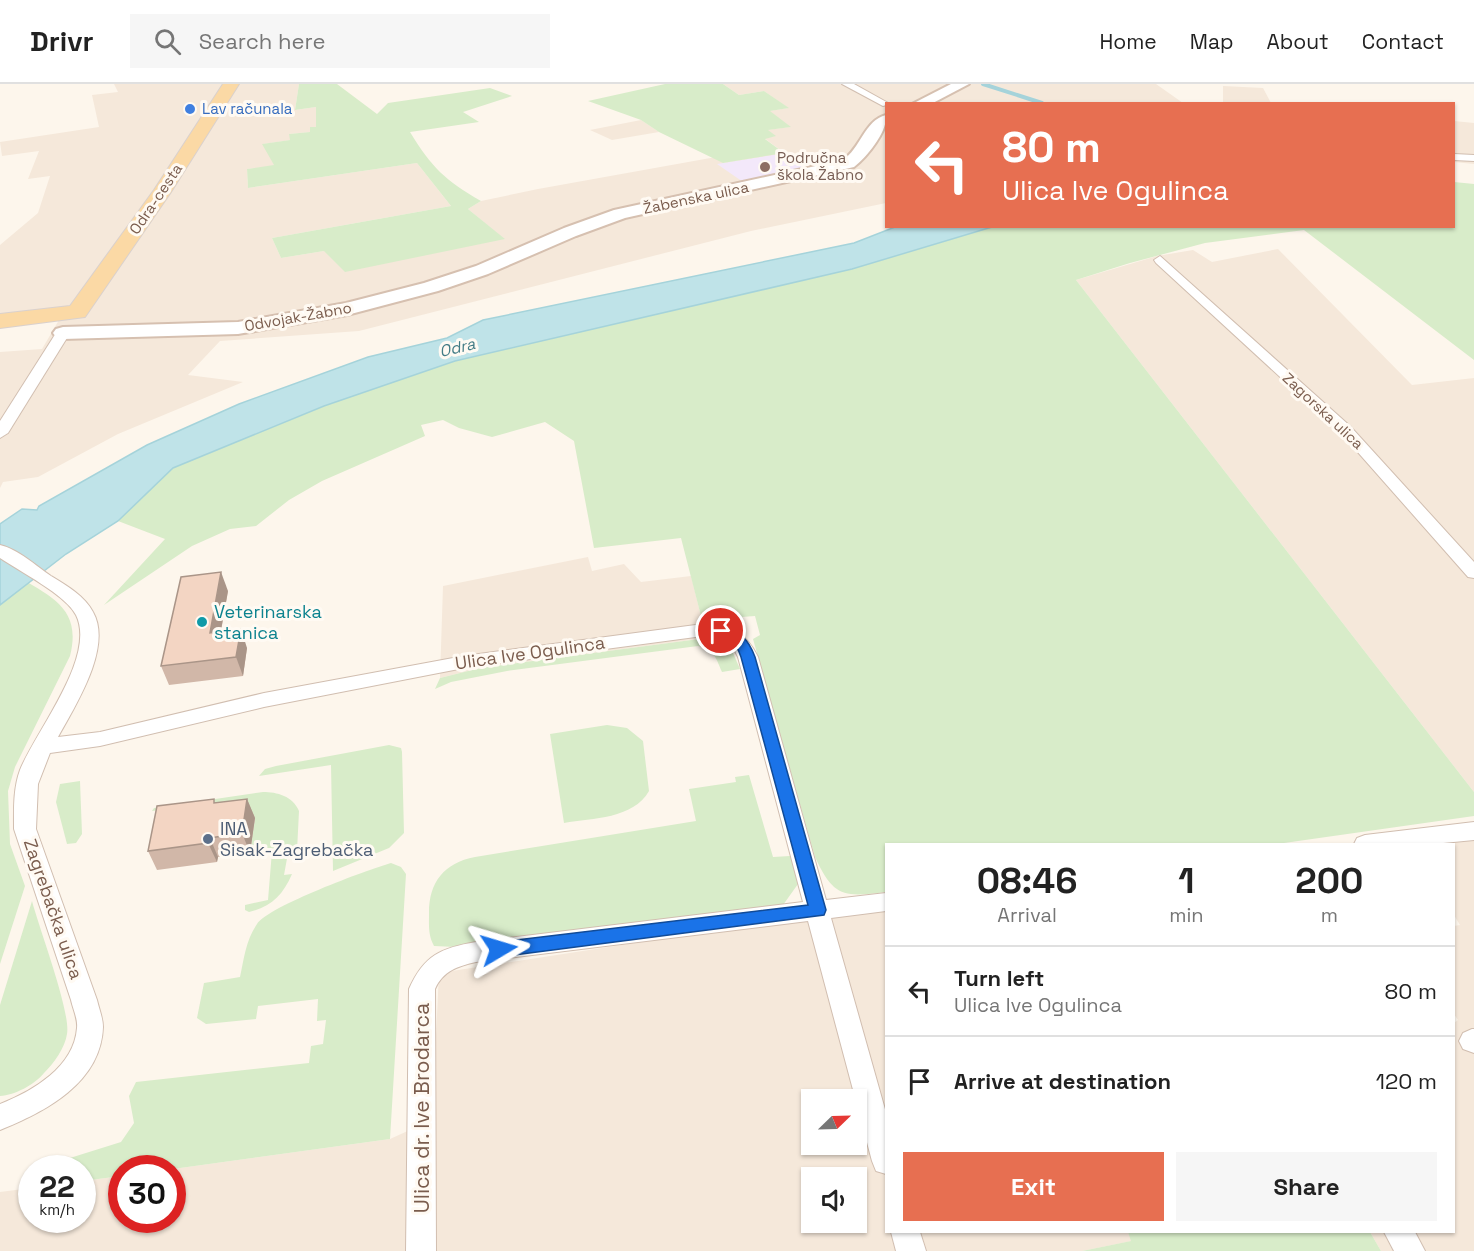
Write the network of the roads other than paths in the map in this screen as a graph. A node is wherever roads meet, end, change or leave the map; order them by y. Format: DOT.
graph roads {
  1 [pos="231,84"];
  2 [pos="848,84"];
  3 [pos="962,84"];
  4 [pos="923,102"];
  5 [pos="885,103"];
  6 [pos="885,120"];
  7 [pos="1455,157"];
  8 [pos="1474,158"];
  9 [pos="524,253"];
  10 [pos="1160,260"];
  11 [pos="77,312"];
  12 [pos="0,321"];
  13 [pos="63,333"];
  14 [pos="0,433"];
  15 [pos="0,550"];
  16 [pos="1474,573"];
  17 [pos="42,746"];
  18 [pos="1474,831"];
  19 [pos="1373,843"];
  20 [pos="885,902"];
  21 [pos="818,910"];
  22 [pos="0,1117"];
  23 [pos="885,1157"];
  24 [pos="906,1233"];
  25 [pos="1400,1233"];
  26 [pos="421,1251"];
  27 [pos="911,1251"];
  28 [pos="1410,1251"];
  1 -- 11 [label="main road, Odra-cesta"];
  2 -- 5 [label="street"];
  3 -- 4 [label="street"];
  6 -- 9 [label="street, Žabenska ulica"];
  7 -- 8 [label="street"];
  9 -- 13 [label="street, Odvojak-Žabno"];
  10 -- 16 [label="street, Zagorska ulica"];
  11 -- 12 [label="main road"];
  11 -- 13 [label="street, Odra-cesta"];
  13 -- 14 [label="street, Odra-cesta"];
  15 -- 17 [label="street, Zagrebačka ulica"];
  17 -- 21 [label="street, Ulica Ive Ogulinca"];
  17 -- 22 [label="street, Zagrebačka ulica"];
  18 -- 19 [label="street"];
  20 -- 21 [label="street"];
  21 -- 23 [label="street, Ulica Ive Ogulinca"];
  21 -- 26 [label="street, Ulica dr. Ive Brodarca"];
  24 -- 27 [label="street"];
  25 -- 28 [label="street"];
}
